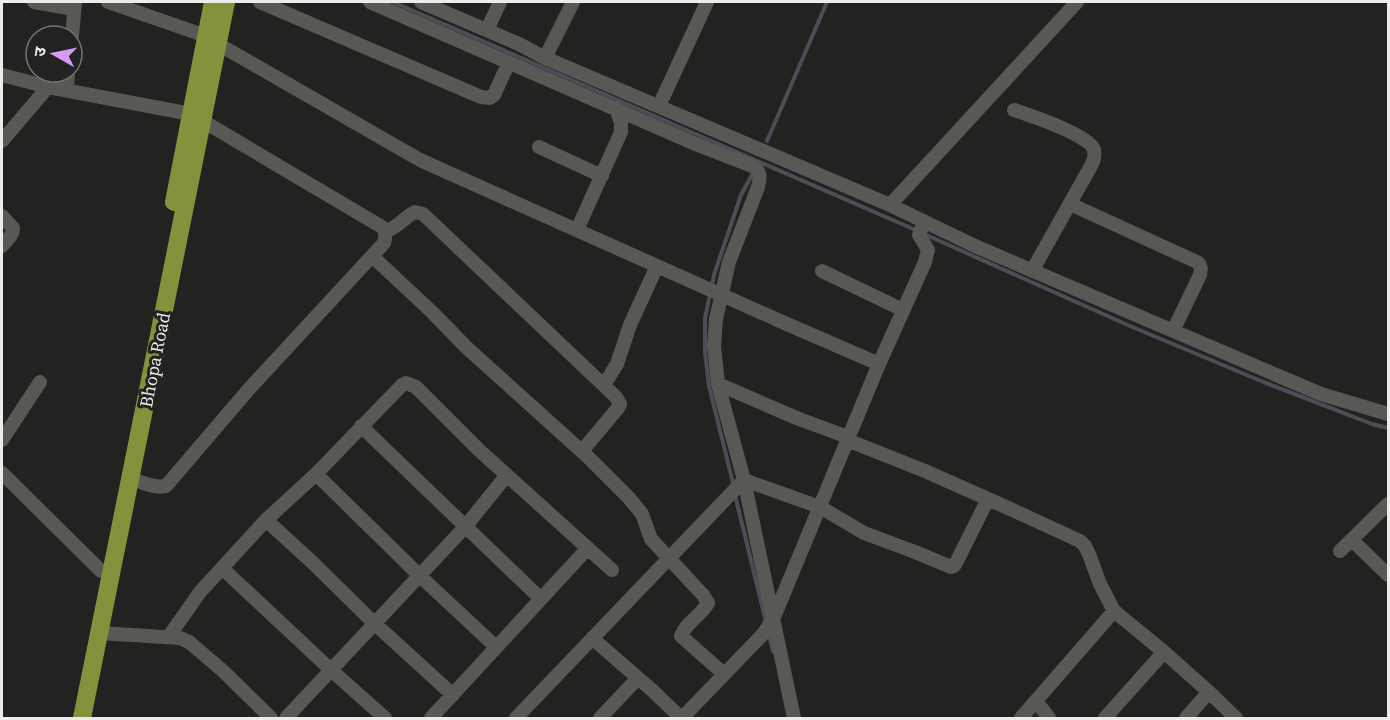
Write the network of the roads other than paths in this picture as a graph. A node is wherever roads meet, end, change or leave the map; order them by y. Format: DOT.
graph roads {
  1 [pos="34,2"];
  2 [pos="108,2"];
  3 [pos="213,2"];
  4 [pos="226,2"];
  5 [pos="260,2"];
  6 [pos="370,2"];
  7 [pos="421,2"];
  8 [pos="500,2"];
  9 [pos="573,2"];
  10 [pos="707,2"];
  11 [pos="1077,2"];
  12 [pos="75,5"];
  13 [pos="73,24"];
  14 [pos="487,30"];
  15 [pos="212,40"];
  16 [pos="545,58"];
  17 [pos="509,62"];
  18 [pos="2,75"];
  19 [pos="67,84"];
  20 [pos="48,87"];
  21 [pos="67,90"];
  22 [pos="658,106"];
  23 [pos="616,108"];
  24 [pos="1014,110"];
  25 [pos="197,117"];
  26 [pos="2,141"];
  27 [pos="539,147"];
  28 [pos="602,176"];
  29 [pos="1070,204"];
  30 [pos="890,205"];
  31 [pos="2,216"];
  32 [pos="921,228"];
  33 [pos="577,230"];
  34 [pos="385,232"];
  35 [pos="2,246"];
  36 [pos="372,256"];
  37 [pos="657,266"];
  38 [pos="822,271"];
  39 [pos="1032,271"];
  40 [pos="712,290"];
  41 [pos="903,310"];
  42 [pos="1173,331"];
  43 [pos="879,364"];
  44 [pos="40,382"];
  45 [pos="718,384"];
  46 [pos="604,385"];
  47 [pos="1389,414"];
  48 [pos="361,426"];
  49 [pos="848,439"];
  50 [pos="2,440"];
  51 [pos="582,451"];
  52 [pos="2,473"];
  53 [pos="316,474"];
  54 [pos="507,475"];
  55 [pos="131,479"];
  56 [pos="738,486"];
  57 [pos="988,499"];
  58 [pos="1389,504"];
  59 [pos="820,507"];
  60 [pos="266,520"];
  61 [pos="465,527"];
  62 [pos="1352,540"];
  63 [pos="588,548"];
  64 [pos="1340,552"];
  65 [pos="669,559"];
  66 [pos="222,568"];
  67 [pos="612,570"];
  68 [pos="101,571"];
  69 [pos="1389,575"];
  70 [pos="420,576"];
  71 [pos="541,599"];
  72 [pos="1114,611"];
  73 [pos="374,623"];
  74 [pos="769,624"];
  75 [pos="100,633"];
  76 [pos="169,636"];
  77 [pos="592,638"];
  78 [pos="496,647"];
  79 [pos="1164,652"];
  80 [pos="331,670"];
  81 [pos="724,674"];
  82 [pos="638,678"];
  83 [pos="1209,692"];
  84 [pos="453,695"];
  85 [pos="1036,701"];
  86 [pos="72,718"];
  87 [pos="82,718"];
  88 [pos="272,718"];
  89 [pos="286,718"];
  90 [pos="385,718"];
  91 [pos="431,718"];
  92 [pos="516,718"];
  93 [pos="600,718"];
  94 [pos="682,718"];
  95 [pos="794,718"];
  96 [pos="1021,718"];
  97 [pos="1049,718"];
  98 [pos="1104,718"];
  99 [pos="1186,718"];
  100 [pos="1236,718"];
  1 -- 12 [label="street"];
  2 -- 15 [label="street"];
  3 -- 15 [label="main road, Bhopa Road"];
  4 -- 15 [label="main road, Bhopa Road"];
  5 -- 17 [label="street"];
  6 -- 17 [label="street"];
  7 -- 14 [label="street"];
  8 -- 14 [label="street"];
  9 -- 16 [label="street"];
  10 -- 22 [label="street"];
  11 -- 30 [label="street"];
  12 -- 13 [label="street"];
  14 -- 16 [label="street"];
  15 -- 25 [label="main road, Bhopa Road"];
  15 -- 33 [label="street"];
  16 -- 22 [label="street"];
  17 -- 23 [label="street"];
  18 -- 20 [label="street"];
  19 -- 21 [label="street"];
  20 -- 21 [label="street"];
  20 -- 26 [label="street"];
  21 -- 25 [label="street"];
  22 -- 30 [label="street"];
  23 -- 28 [label="street"];
  23 -- 40 [label="street"];
  24 -- 29 [label="street"];
  25 -- 34 [label="street"];
  25 -- 55 [label="main road, Bhopa Road"];
  25 -- 68 [label="main road, Bhopa Road"];
  27 -- 28 [label="street"];
  28 -- 33 [label="street"];
  29 -- 39 [label="street"];
  29 -- 42 [label="street"];
  30 -- 32 [label="street"];
  31 -- 35 [label="street"];
  32 -- 39 [label="street"];
  32 -- 41 [label="street"];
  33 -- 37 [label="street"];
  34 -- 36 [label="street"];
  34 -- 46 [label="street"];
  36 -- 51 [label="street"];
  36 -- 55 [label="street"];
  37 -- 40 [label="street"];
  37 -- 46 [label="street"];
  38 -- 41 [label="street"];
  39 -- 42 [label="street"];
  40 -- 43 [label="street"];
  40 -- 45 [label="street"];
  41 -- 43 [label="street"];
  42 -- 47 [label="street"];
  43 -- 49 [label="street"];
  44 -- 50 [label="street"];
  45 -- 49 [label="street"];
  45 -- 56 [label="street"];
  46 -- 51 [label="street"];
  48 -- 53 [label="street"];
  48 -- 54 [label="street"];
  48 -- 61 [label="street"];
  49 -- 57 [label="street"];
  49 -- 59 [label="street"];
  51 -- 65 [label="street"];
  52 -- 68 [label="street"];
  53 -- 60 [label="street"];
  53 -- 70 [label="street"];
  54 -- 61 [label="street"];
  54 -- 63 [label="street"];
  55 -- 75 [label="main road, Bhopa Road"];
  56 -- 59 [label="street"];
  56 -- 65 [label="street"];
  56 -- 74 [label="street"];
  57 -- 59 [label="street"];
  57 -- 72 [label="street"];
  58 -- 62 [label="street"];
  59 -- 74 [label="street"];
  60 -- 66 [label="street"];
  60 -- 73 [label="street"];
  61 -- 70 [label="street"];
  61 -- 71 [label="street"];
  62 -- 64 [label="street"];
  62 -- 69 [label="street"];
  63 -- 67 [label="street"];
  63 -- 71 [label="street"];
  65 -- 77 [label="street"];
  65 -- 81 [label="street"];
  66 -- 76 [label="street"];
  66 -- 80 [label="street"];
  68 -- 86 [label="main road, Bhopa Road"];
  70 -- 73 [label="street"];
  70 -- 78 [label="street"];
  71 -- 78 [label="street"];
  72 -- 79 [label="street"];
  72 -- 85 [label="street"];
  73 -- 80 [label="street"];
  73 -- 84 [label="street"];
  74 -- 81 [label="street"];
  74 -- 95 [label="street"];
  75 -- 76 [label="street"];
  75 -- 87 [label="main road, Bhopa Road"];
  76 -- 88 [label="street"];
  77 -- 82 [label="street"];
  77 -- 92 [label="street"];
  78 -- 84 [label="street"];
  79 -- 83 [label="street"];
  79 -- 98 [label="street"];
  80 -- 89 [label="street"];
  80 -- 90 [label="street"];
  81 -- 94 [label="street"];
  82 -- 93 [label="street"];
  82 -- 94 [label="street"];
  83 -- 99 [label="street"];
  83 -- 100 [label="street"];
  84 -- 91 [label="street"];
  85 -- 96 [label="street"];
  85 -- 97 [label="street"];
}
